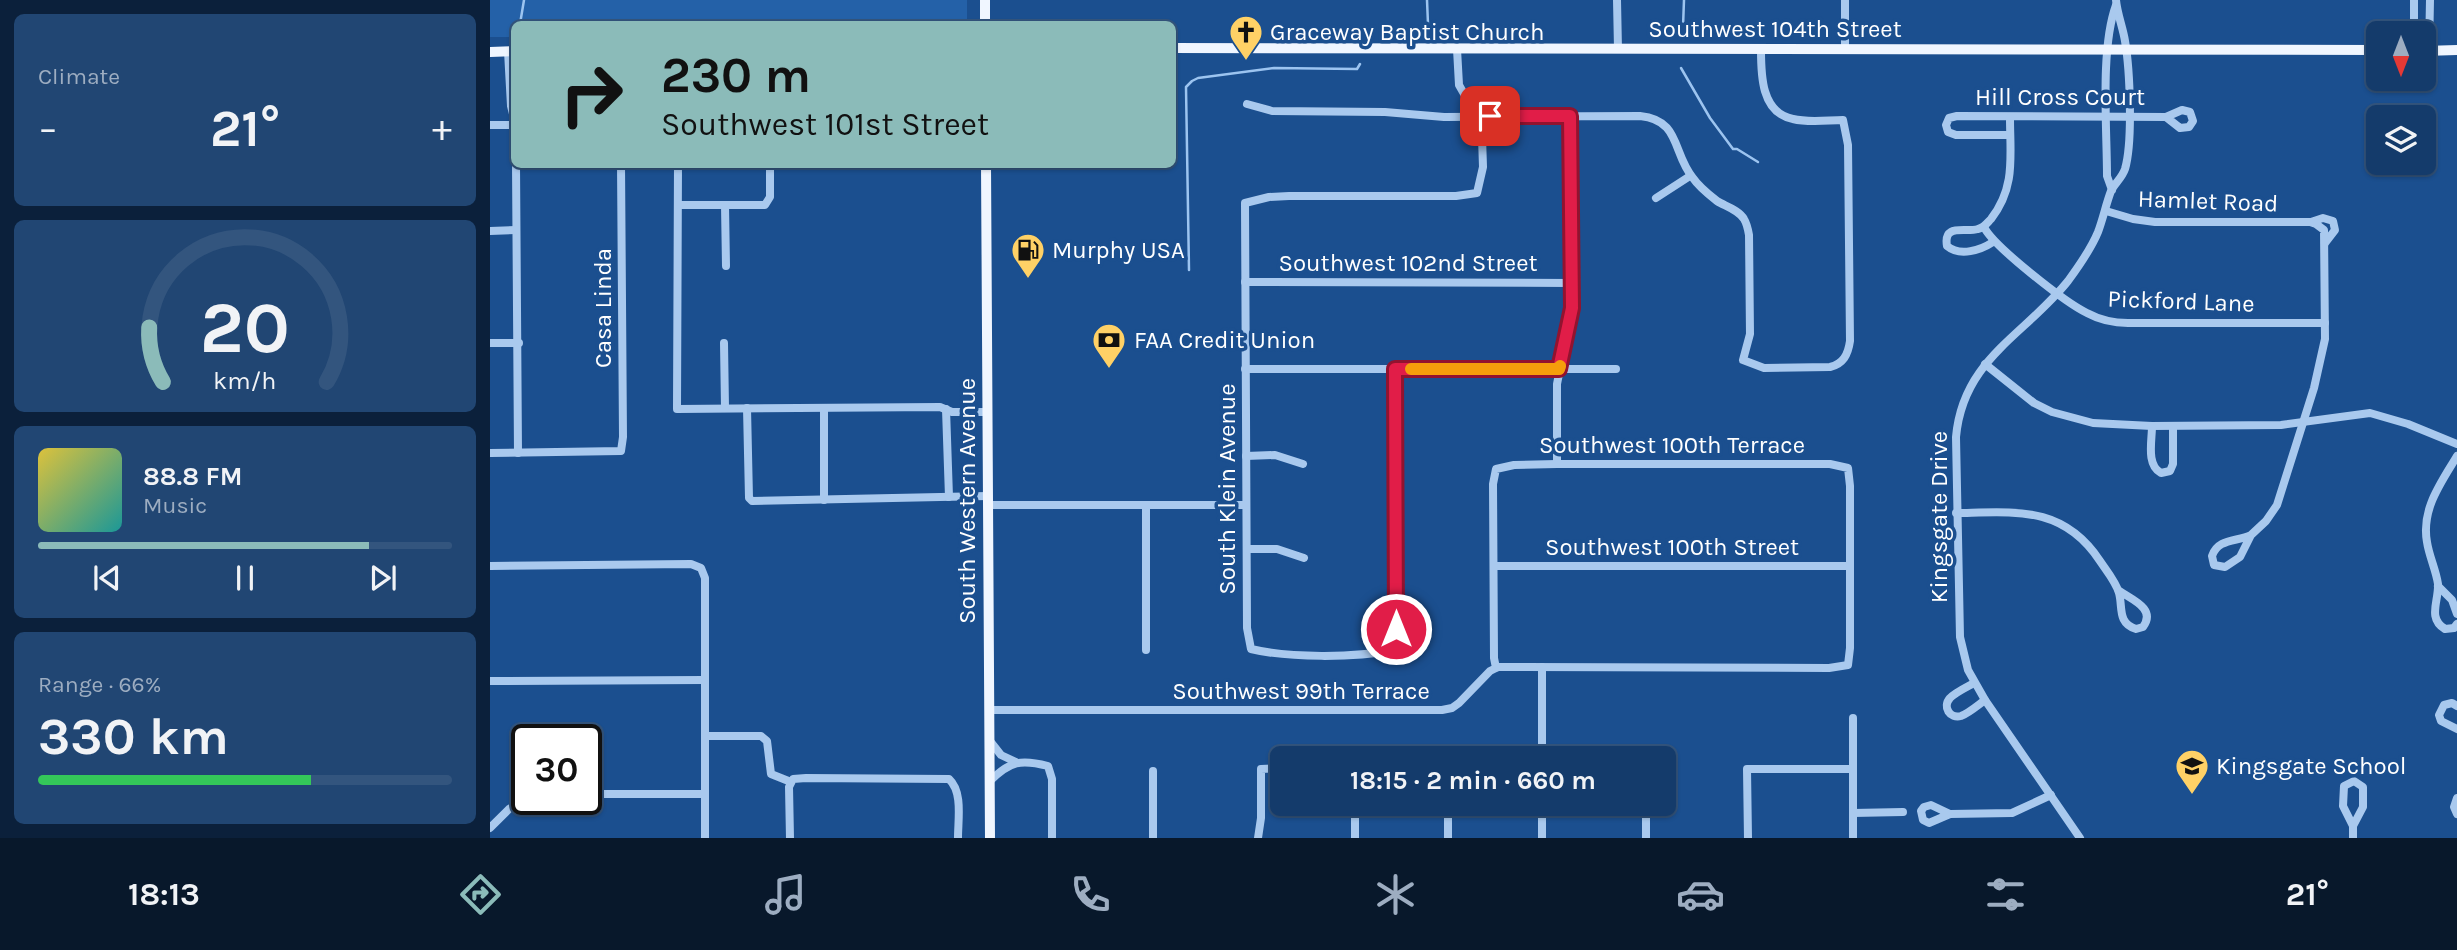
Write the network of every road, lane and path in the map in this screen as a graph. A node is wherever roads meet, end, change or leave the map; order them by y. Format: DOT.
graph roads {
  1 [pos="985,0"];
  2 [pos="1617,0"];
  3 [pos="1845,0"];
  4 [pos="2414,0"];
  5 [pos="2430,0"];
  6 [pos="2116,3"];
  7 [pos="985,21"];
  8 [pos="2414,21"];
  9 [pos="2429,21"];
  10 [pos="1176,48"];
  11 [pos="1457,49"];
  12 [pos="1618,49"];
  13 [pos="1761,50"];
  14 [pos="1845,50"];
  15 [pos="2108,50"];
  16 [pos="2127,50"];
  17 [pos="2366,50"];
  18 [pos="2457,50"];
  19 [pos="511,51"];
  20 [pos="2436,51"];
  21 [pos="490,52"];
  22 [pos="1247,104"];
  23 [pos="511,106"];
  24 [pos="1476,116"];
  25 [pos="1570,116"];
  26 [pos="2107,117"];
  27 [pos="2128,117"];
  28 [pos="2166,117"];
  29 [pos="2010,118"];
  30 [pos="490,125"];
  31 [pos="511,125"];
  32 [pos="2010,135"];
  33 [pos="516,168"];
  34 [pos="621,168"];
  35 [pos="678,168"];
  36 [pos="770,168"];
  37 [pos="986,168"];
  38 [pos="1690,176"];
  39 [pos="2112,190"];
  40 [pos="1656,198"];
  41 [pos="678,205"];
  42 [pos="725,205"];
  43 [pos="2106,211"];
  44 [pos="2311,222"];
  45 [pos="1984,227"];
  46 [pos="516,230"];
  47 [pos="490,231"];
  48 [pos="1993,242"];
  49 [pos="2325,243"];
  50 [pos="726,266"];
  51 [pos="1245,282"];
  52 [pos="1571,283"];
  53 [pos="2057,293"];
  54 [pos="2325,323"];
  55 [pos="490,343"];
  56 [pos="519,343"];
  57 [pos="724,343"];
  58 [pos="1984,364"];
  59 [pos="1245,369"];
  60 [pos="1395,369"];
  61 [pos="1559,369"];
  62 [pos="1616,369"];
  63 [pos="725,408"];
  64 [pos="747,408"];
  65 [pos="824,408"];
  66 [pos="946,409"];
  67 [pos="987,412"];
  68 [pos="2302,424"];
  69 [pos="2152,426"];
  70 [pos="2173,426"];
  71 [pos="2457,444"];
  72 [pos="490,453"];
  73 [pos="518,453"];
  74 [pos="1246,456"];
  75 [pos="2457,456"];
  76 [pos="1303,464"];
  77 [pos="1557,464"];
  78 [pos="949,497"];
  79 [pos="824,500"];
  80 [pos="988,501"];
  81 [pos="1146,505"];
  82 [pos="1246,505"];
  83 [pos="1956,513"];
  84 [pos="2251,535"];
  85 [pos="1247,549"];
  86 [pos="1304,558"];
  87 [pos="490,566"];
  88 [pos="1494,566"];
  89 [pos="1850,566"];
  90 [pos="2438,586"];
  91 [pos="2118,590"];
  92 [pos="2457,614"];
  93 [pos="2457,624"];
  94 [pos="1146,650"];
  95 [pos="1542,667"];
  96 [pos="1496,668"];
  97 [pos="704,680"];
  98 [pos="490,681"];
  99 [pos="1975,683"];
  100 [pos="1985,700"];
  101 [pos="2457,706"];
  102 [pos="989,710"];
  103 [pos="1853,718"];
  104 [pos="2457,729"];
  105 [pos="705,736"];
  106 [pos="990,741"];
  107 [pos="1542,746"];
  108 [pos="1016,762"];
  109 [pos="1270,769"];
  110 [pos="1853,769"];
  111 [pos="1153,771"];
  112 [pos="990,781"];
  113 [pos="791,782"];
  114 [pos="602,794"];
  115 [pos="705,794"];
  116 [pos="2051,795"];
  117 [pos="2457,798"];
  118 [pos="511,808"];
  119 [pos="1853,813"];
  120 [pos="1903,813"];
  121 [pos="1950,814"];
  122 [pos="2457,814"];
  123 [pos="1354,816"];
  124 [pos="1448,816"];
  125 [pos="1542,816"];
  126 [pos="1646,816"];
  127 [pos="2353,826"];
  128 [pos="490,828"];
  129 [pos="705,838"];
  130 [pos="790,838"];
  131 [pos="958,838"];
  132 [pos="990,838"];
  133 [pos="1052,838"];
  134 [pos="1153,838"];
  135 [pos="1258,838"];
  136 [pos="1354,838"];
  137 [pos="1448,838"];
  138 [pos="1542,838"];
  139 [pos="1646,838"];
  140 [pos="1748,838"];
  141 [pos="1853,838"];
  142 [pos="2080,838"];
  143 [pos="2353,838"];
  1 -- 7 [label="main road"];
  2 -- 12 [label="street"];
  3 -- 14 [label="street"];
  4 -- 8 [label="street"];
  5 -- 9 [label="street"];
  6 -- 15 [label="street, Kingsgate Drive"];
  6 -- 16 [label="street, Kingsgate Drive"];
  10 -- 11 [label="main road, Southwest 104th Street"];
  11 -- 12 [label="main road, Southwest 104th Street"];
  11 -- 24 [label="street"];
  12 -- 13 [label="main road, Southwest 104th Street"];
  13 -- 14 [label="main road, Southwest 104th Street"];
  13 -- 38 [label="street"];
  14 -- 15 [label="main road, Southwest 104th Street"];
  15 -- 16 [label="main road, Southwest 104th Street"];
  15 -- 26 [label="street, Kingsgate Drive"];
  16 -- 17 [label="main road, Southwest 104th Street"];
  16 -- 27 [label="street, Kingsgate Drive"];
  18 -- 20 [label="main road"];
  19 -- 21 [label="main road"];
  19 -- 23 [label="street"];
  22 -- 24 [label="street"];
  24 -- 25 [label="street"];
  24 -- 51 [label="street, South Klein Avenue"];
  25 -- 38 [label="street"];
  25 -- 52 [label="street"];
  26 -- 27 [label="street, Hill Cross Court"];
  26 -- 29 [label="street, Hill Cross Court"];
  26 -- 39 [label="street, Kingsgate Drive"];
  27 -- 28 [label="street, Hill Cross Court"];
  27 -- 39 [label="street, Kingsgate Drive"];
  29 -- 32 [label="street"];
  29 -- 32 [label="street, Hill Cross Court"];
  30 -- 31 [label="street"];
  32 -- 45 [label="street"];
  33 -- 46 [label="street"];
  34 -- 73 [label="street, Casa Linda"];
  35 -- 41 [label="street"];
  36 -- 42 [label="street"];
  37 -- 67 [label="main road, South Western Avenue"];
  38 -- 40 [label="street"];
  39 -- 43 [label="street, Kingsgate Drive"];
  41 -- 42 [label="street"];
  41 -- 63 [label="street"];
  42 -- 50 [label="street"];
  43 -- 44 [label="street, Hamlet Road"];
  43 -- 53 [label="street, Kingsgate Drive"];
  44 -- 49 [label="street, Hamlet Road"];
  44 -- 49 [label="street, Hamlet Road"];
  45 -- 48 [label="street, Pickford Lane"];
  45 -- 48 [label="street"];
  46 -- 47 [label="street"];
  46 -- 56 [label="street"];
  48 -- 53 [label="street, Pickford Lane"];
  49 -- 54 [label="street"];
  51 -- 52 [label="street, Southwest 102nd Street"];
  51 -- 59 [label="street, South Klein Avenue"];
  52 -- 61 [label="street"];
  53 -- 54 [label="street, Pickford Lane"];
  53 -- 58 [label="street, Kingsgate Drive"];
  54 -- 68 [label="street"];
  55 -- 56 [label="street"];
  56 -- 73 [label="street"];
  57 -- 63 [label="street"];
  58 -- 69 [label="street"];
  58 -- 83 [label="street, Kingsgate Drive"];
  59 -- 60 [label="street"];
  59 -- 74 [label="street, South Klein Avenue"];
  60 -- 61 [label="street"];
  60 -- 85 [label="street, South Klein Avenue"];
  61 -- 62 [label="street"];
  61 -- 77 [label="street"];
  63 -- 64 [label="street"];
  64 -- 65 [label="street"];
  64 -- 79 [label="street"];
  65 -- 66 [label="street"];
  65 -- 79 [label="street"];
  66 -- 67 [label="street"];
  66 -- 78 [label="street"];
  67 -- 80 [label="main road, South Western Avenue"];
  68 -- 70 [label="street"];
  68 -- 71 [label="street"];
  68 -- 84 [label="street"];
  69 -- 70 [label="street"];
  69 -- 70 [label="street"];
  72 -- 73 [label="street"];
  74 -- 76 [label="street"];
  74 -- 82 [label="street, South Klein Avenue"];
  75 -- 90 [label="street"];
  77 -- 88 [label="street, Southwest 100th Terrace"];
  77 -- 89 [label="street, Southwest 100th Terrace"];
  78 -- 79 [label="street"];
  78 -- 80 [label="street"];
  80 -- 81 [label="street"];
  80 -- 102 [label="main road, South Western Avenue"];
  81 -- 82 [label="street"];
  81 -- 94 [label="street"];
  82 -- 85 [label="street, South Klein Avenue"];
  83 -- 91 [label="street"];
  83 -- 99 [label="street, Kingsgate Drive"];
  84 -- 84 [label="street"];
  85 -- 86 [label="street"];
  87 -- 97 [label="street"];
  88 -- 89 [label="street, Southwest 100th Street"];
  88 -- 96 [label="street"];
  89 -- 95 [label="street"];
  90 -- 92 [label="street"];
  90 -- 93 [label="street"];
  91 -- 91 [label="street"];
  95 -- 96 [label="street"];
  95 -- 107 [label="street"];
  96 -- 102 [label="street, Southwest 99th Terrace"];
  97 -- 98 [label="street"];
  97 -- 105 [label="street"];
  99 -- 100 [label="street, Kingsgate Drive"];
  99 -- 100 [label="street"];
  100 -- 116 [label="street, Kingsgate Drive"];
  101 -- 104 [label="street"];
  102 -- 106 [label="main road, South Western Avenue"];
  103 -- 110 [label="street"];
  105 -- 113 [label="street"];
  105 -- 115 [label="street"];
  106 -- 108 [label="street"];
  106 -- 112 [label="main road, South Western Avenue"];
  108 -- 112 [label="street"];
  108 -- 133 [label="street"];
  109 -- 135 [label="street"];
  110 -- 119 [label="street"];
  110 -- 140 [label="street"];
  111 -- 134 [label="street"];
  112 -- 132 [label="main road, South Western Avenue"];
  113 -- 130 [label="street"];
  113 -- 131 [label="street"];
  114 -- 115 [label="street"];
  115 -- 129 [label="street"];
  116 -- 121 [label="street"];
  116 -- 142 [label="street, Kingsgate Drive"];
  117 -- 122 [label="street"];
  118 -- 128 [label="street"];
  119 -- 120 [label="street"];
  119 -- 141 [label="street"];
  123 -- 136 [label="street"];
  124 -- 137 [label="street"];
  125 -- 138 [label="street"];
  126 -- 139 [label="street"];
  127 -- 127 [label="street"];
  127 -- 143 [label="street"];
}
